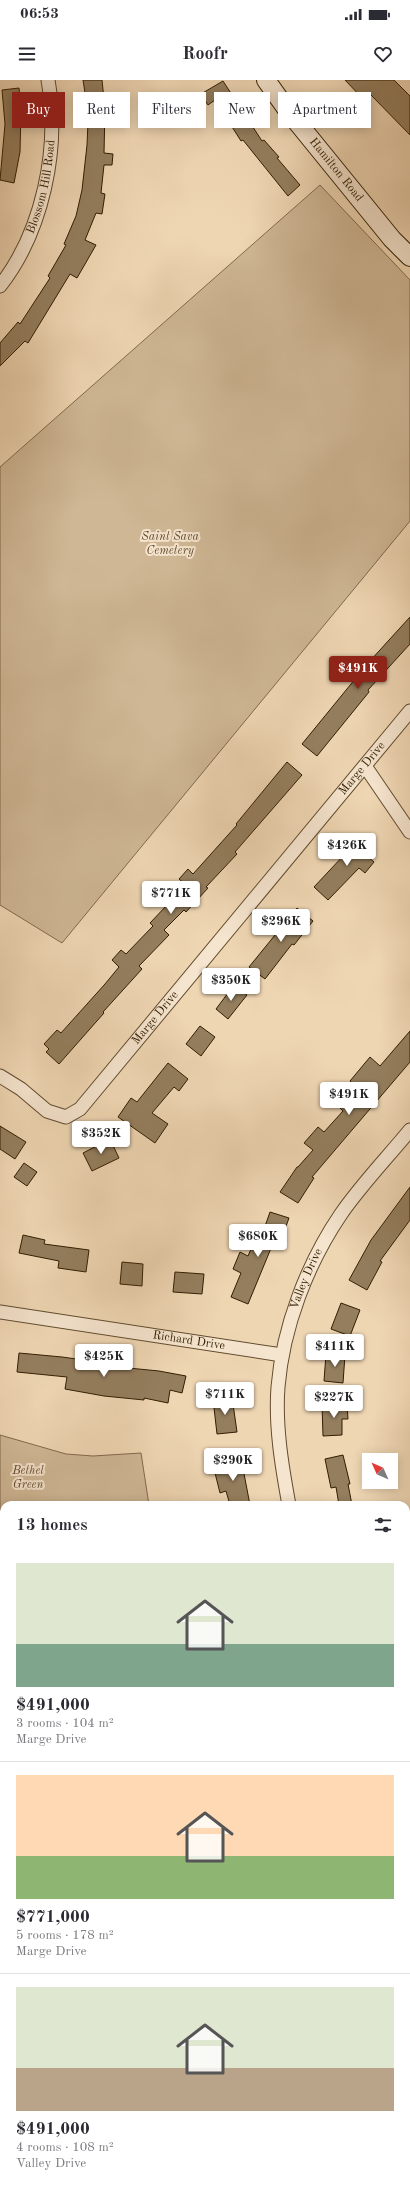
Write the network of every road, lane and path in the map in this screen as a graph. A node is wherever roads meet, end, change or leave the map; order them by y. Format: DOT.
graph roads {
  1 [pos="48,80"];
  2 [pos="266,80"];
  3 [pos="410,257"];
  4 [pos="0,286"];
  5 [pos="410,711"];
  6 [pos="365,766"];
  7 [pos="410,832"];
  8 [pos="0,1076"];
  9 [pos="410,1130"];
  10 [pos="0,1312"];
  11 [pos="282,1356"];
  12 [pos="288,1501"];
  1 -- 4 [label="street, Blossom Hill Road"];
  2 -- 3 [label="street, Hamilton Road"];
  5 -- 6 [label="street, Marge Drive"];
  6 -- 7 [label="street"];
  6 -- 8 [label="street, Marge Drive"];
  9 -- 11 [label="street, Valley Drive"];
  10 -- 11 [label="street, Richard Drive"];
  11 -- 12 [label="street, Valley Drive"];
}
